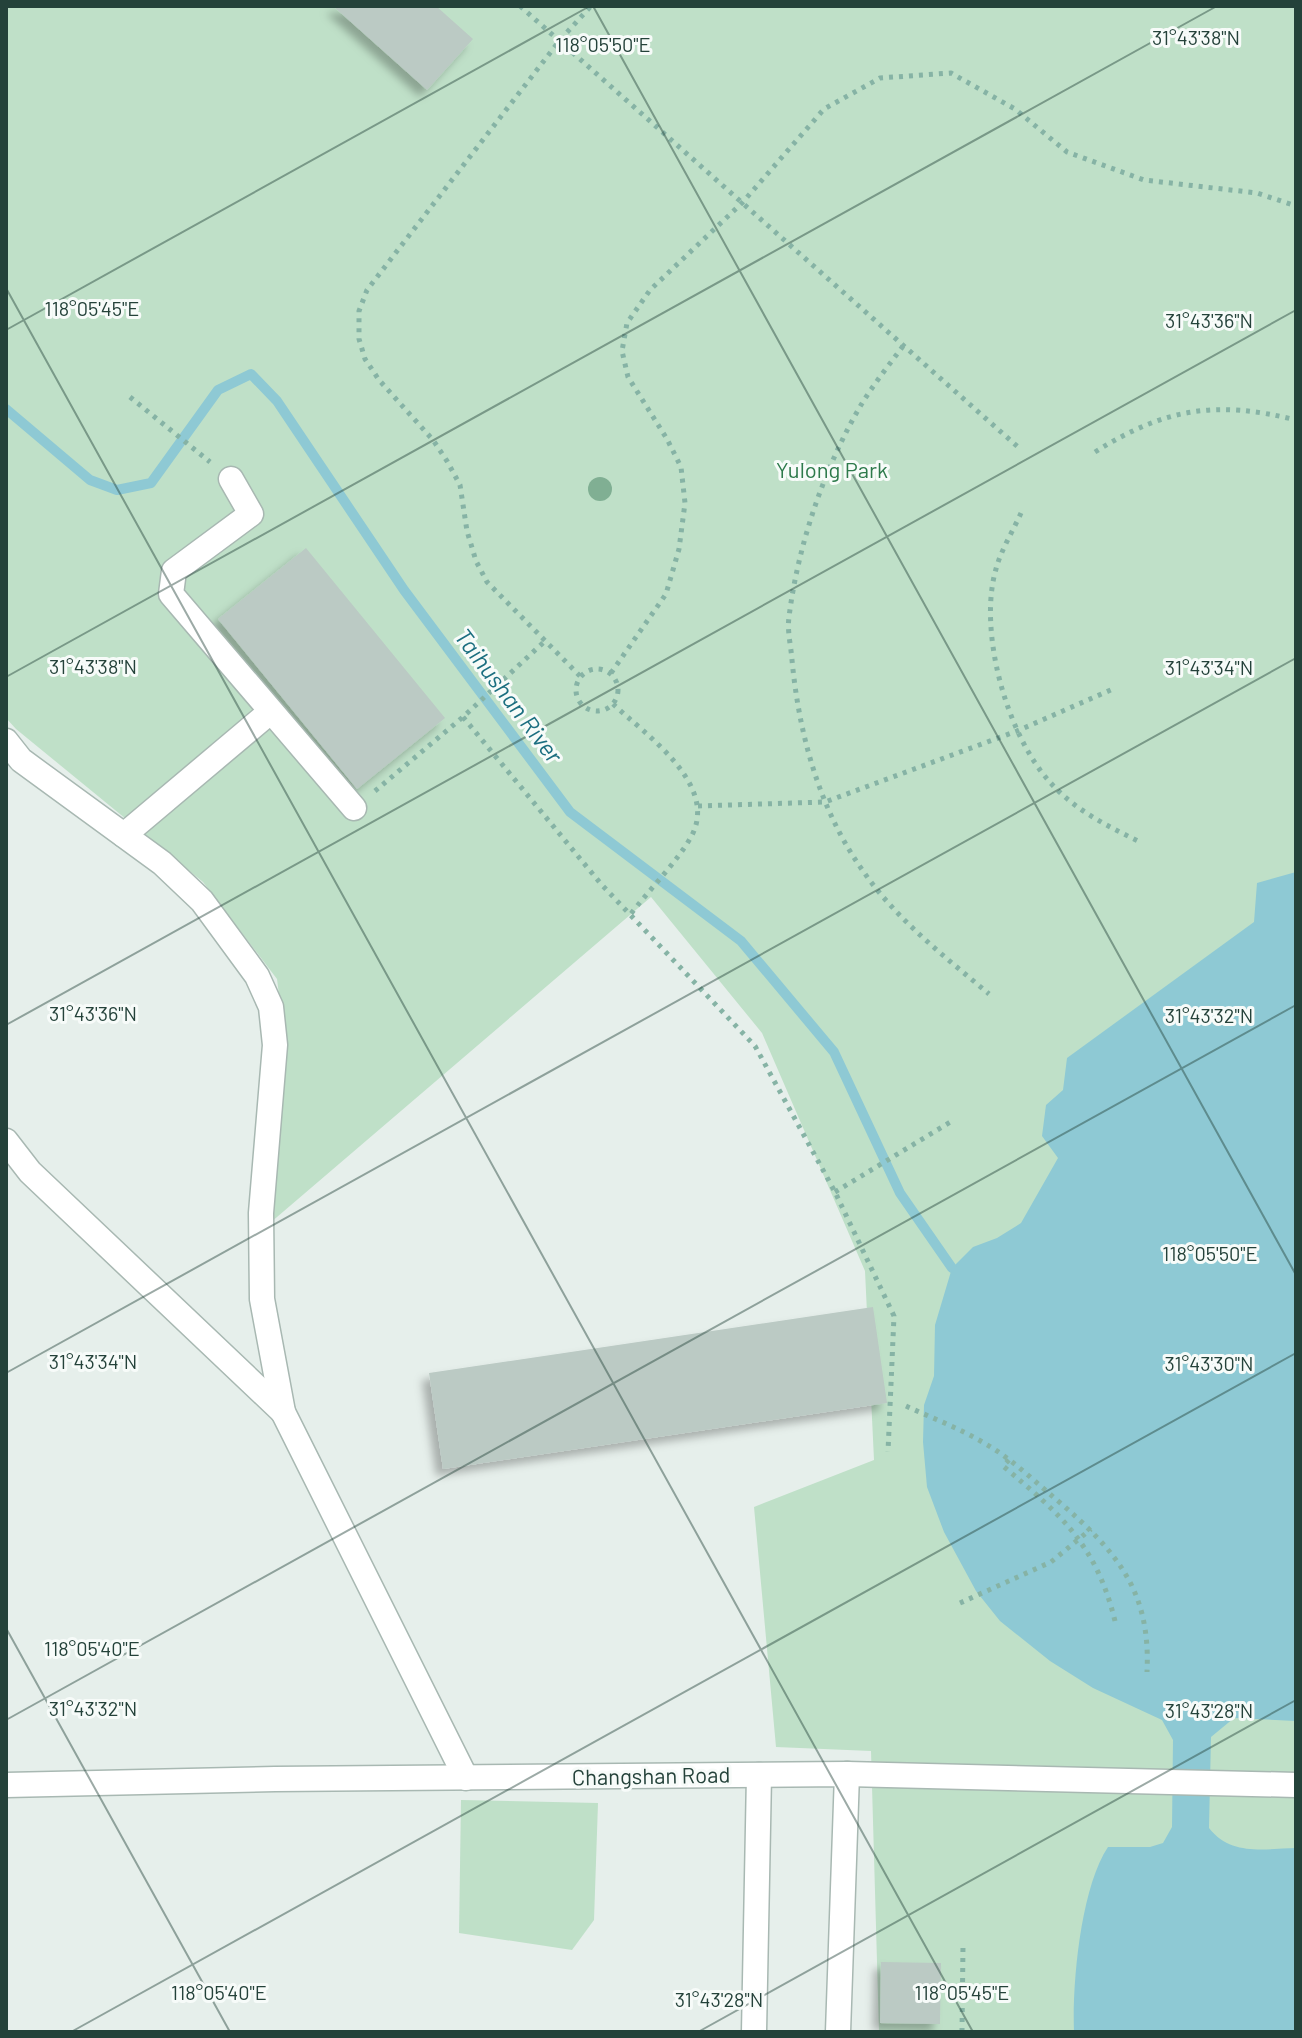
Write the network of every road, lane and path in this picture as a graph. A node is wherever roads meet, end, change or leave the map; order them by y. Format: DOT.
graph roads {
  1 [pos="520,6"];
  2 [pos="591,6"];
  3 [pos="560,40"];
  4 [pos="742,203"];
  5 [pos="1296,206"];
  6 [pos="903,346"];
  7 [pos="130,397"];
  8 [pos="1296,420"];
  9 [pos="1018,447"];
  10 [pos="1095,452"];
  11 [pos="231,479"];
  12 [pos="1021,513"];
  13 [pos="545,641"];
  14 [pos="611,673"];
  15 [pos="580,676"];
  16 [pos="1113,689"];
  17 [pos="613,704"];
  18 [pos="270,712"];
  19 [pos="463,717"];
  20 [pos="1017,731"];
  21 [pos="6,741"];
  22 [pos="825,802"];
  23 [pos="698,806"];
  24 [pos="354,808"];
  25 [pos="124,835"];
  26 [pos="1140,842"];
  27 [pos="630,915"];
  28 [pos="989,994"];
  29 [pos="952,1121"];
  30 [pos="6,1141"];
  31 [pos="835,1192"];
  32 [pos="906,1406"];
  33 [pos="283,1412"];
  34 [pos="888,1452"];
  35 [pos="1009,1460"];
  36 [pos="1091,1529"];
  37 [pos="1079,1539"];
  38 [pos="960,1603"];
  39 [pos="1115,1621"];
  40 [pos="1147,1672"];
  41 [pos="847,1774"];
  42 [pos="759,1775"];
  43 [pos="466,1778"];
  44 [pos="6,1785"];
  45 [pos="1296,1785"];
  46 [pos="963,1945"];
  47 [pos="754,2032"];
  48 [pos="838,2032"];
  49 [pos="962,2032"];
  1 -- 3 [label="path"];
  2 -- 3 [label="path"];
  3 -- 4 [label="path"];
  3 -- 13 [label="path"];
  4 -- 5 [label="path"];
  4 -- 6 [label="path"];
  4 -- 14 [label="path"];
  6 -- 9 [label="path"];
  6 -- 22 [label="path"];
  7 -- 11 [label="path"];
  8 -- 10 [label="path"];
  11 -- 18 [label="street"];
  12 -- 20 [label="path"];
  13 -- 15 [label="path"];
  13 -- 19 [label="path"];
  14 -- 15 [label="path"];
  14 -- 17 [label="path"];
  15 -- 17 [label="path"];
  16 -- 20 [label="path"];
  17 -- 23 [label="path"];
  18 -- 24 [label="street"];
  18 -- 25 [label="street"];
  19 -- 24 [label="path"];
  19 -- 27 [label="path"];
  20 -- 22 [label="path"];
  20 -- 26 [label="path"];
  21 -- 25 [label="street"];
  22 -- 23 [label="path"];
  22 -- 28 [label="path"];
  23 -- 27 [label="path"];
  25 -- 33 [label="street"];
  27 -- 31 [label="path"];
  29 -- 31 [label="path"];
  30 -- 33 [label="street"];
  31 -- 34 [label="path"];
  32 -- 35 [label="path"];
  33 -- 43 [label="street"];
  35 -- 36 [label="path"];
  35 -- 37 [label="path"];
  36 -- 37 [label="path"];
  36 -- 40 [label="path"];
  37 -- 38 [label="path"];
  37 -- 39 [label="path"];
  41 -- 42 [label="street, Changshan Road"];
  41 -- 45 [label="street, Changshan Road"];
  41 -- 48 [label="street"];
  42 -- 43 [label="street, Changshan Road"];
  42 -- 47 [label="street"];
  43 -- 44 [label="street, Changshan Road"];
  46 -- 49 [label="path"];
}
